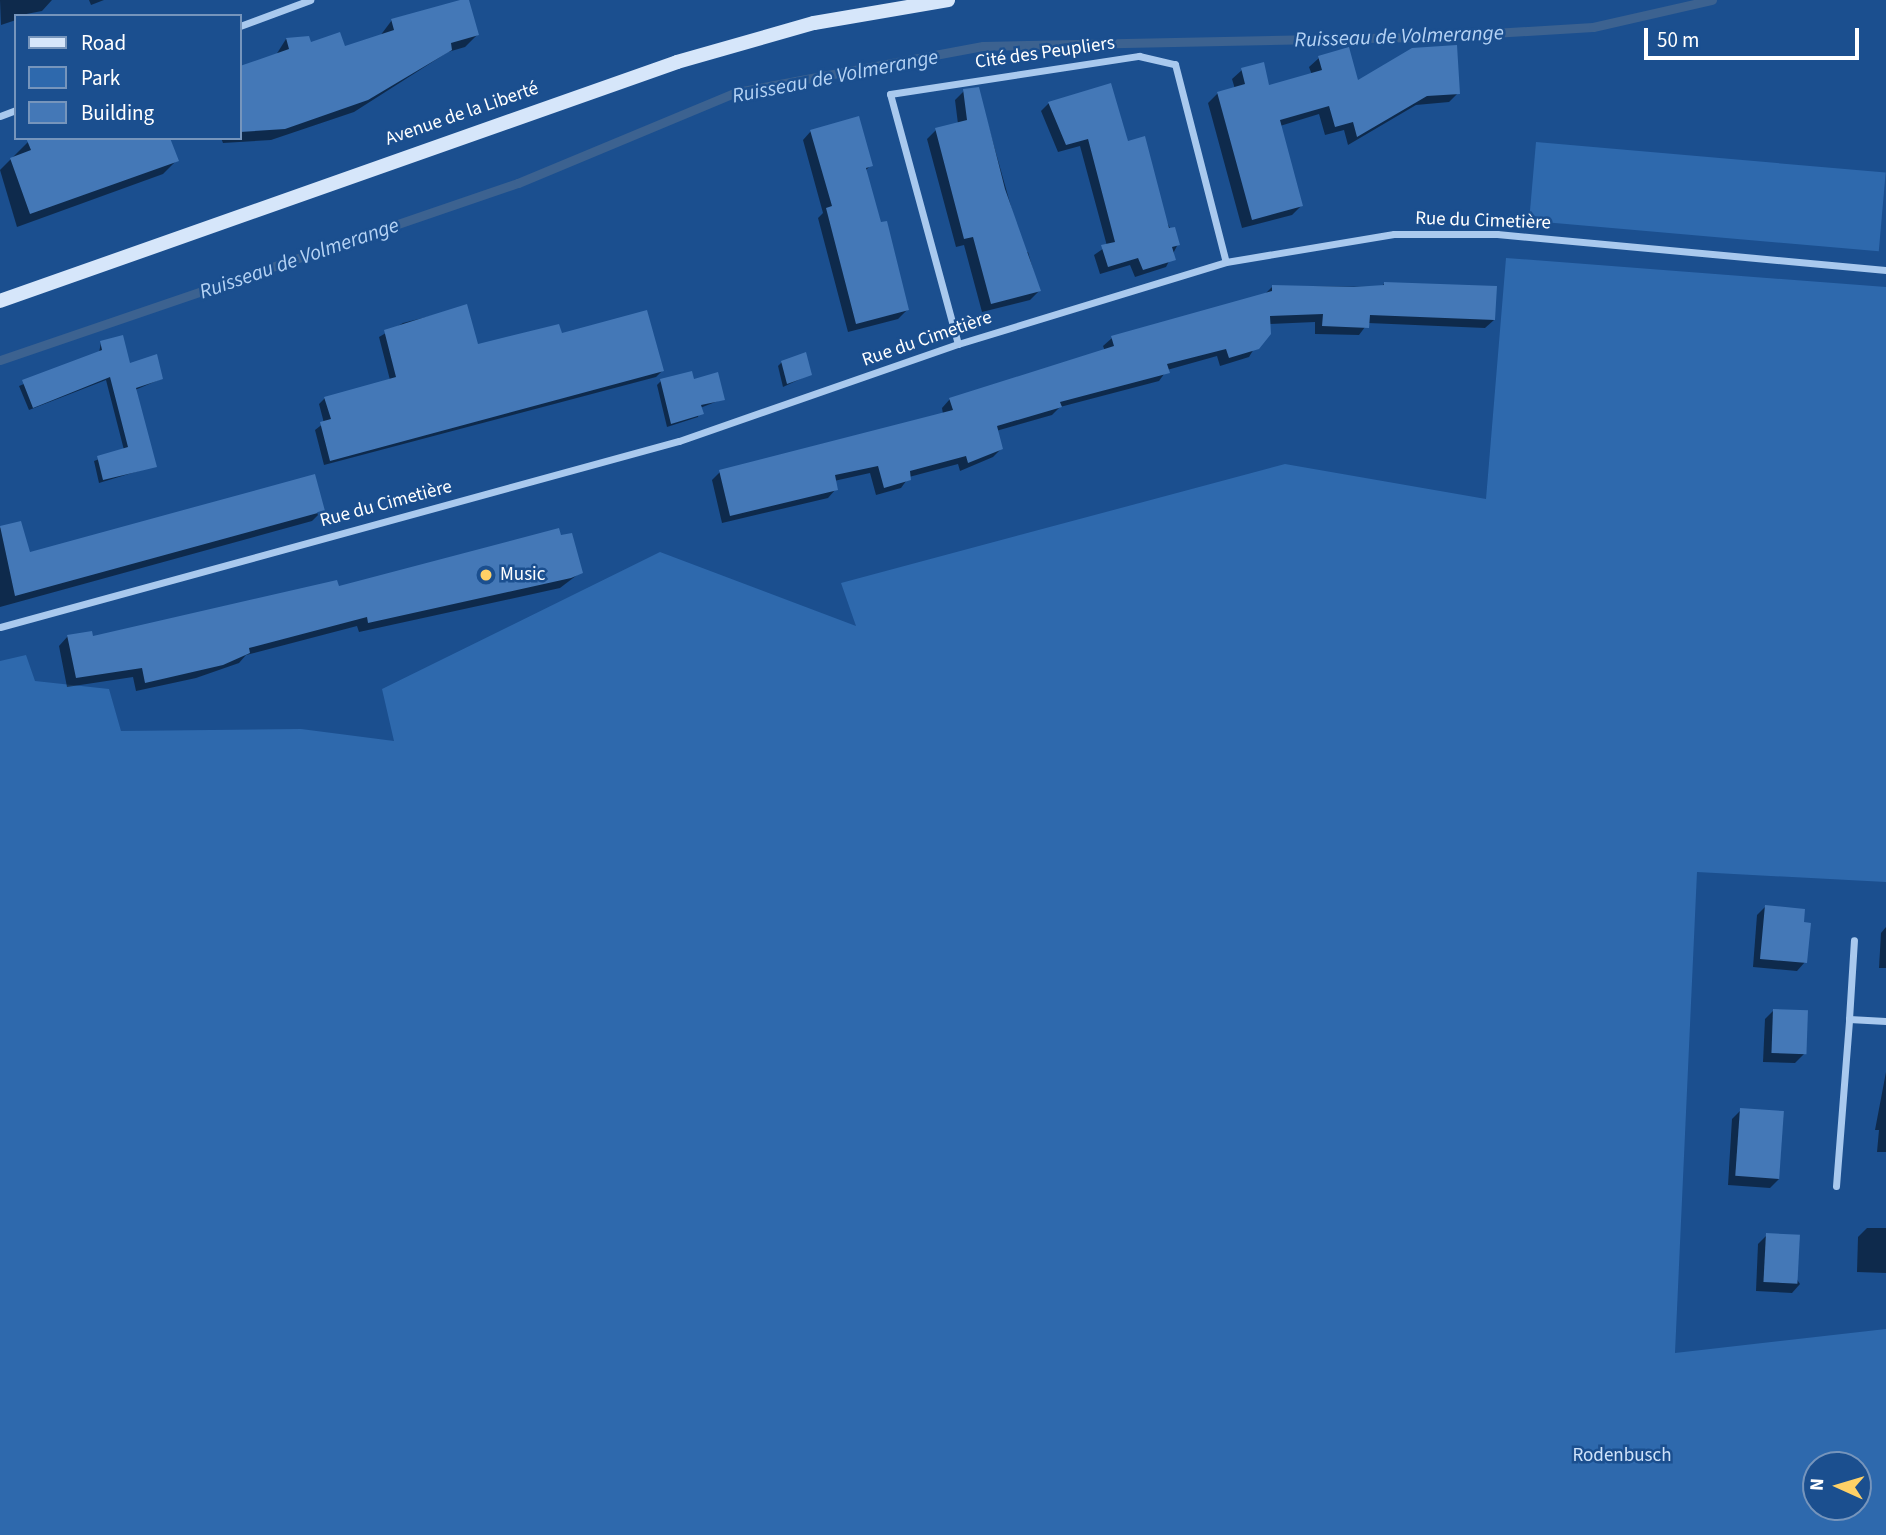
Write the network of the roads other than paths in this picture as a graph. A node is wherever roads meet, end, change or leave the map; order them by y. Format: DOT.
graph roads {
  1 [pos="310,0"];
  2 [pos="948,0"];
  3 [pos="242,25"];
  4 [pos="1226,262"];
  5 [pos="1886,270"];
  6 [pos="0,301"];
  7 [pos="958,344"];
  8 [pos="0,627"];
  9 [pos="1854,940"];
  10 [pos="1850,1019"];
  11 [pos="1886,1021"];
  12 [pos="1836,1186"];
  1 -- 3 [label="street"];
  2 -- 6 [label="main road, Avenue de la Liberté"];
  4 -- 5 [label="street, Rue du Cimetière"];
  4 -- 7 [label="street, Rue du Cimetière"];
  4 -- 7 [label="street, Cité des Peupliers"];
  7 -- 8 [label="street, Rue du Cimetière"];
  9 -- 10 [label="street"];
  10 -- 11 [label="street"];
  10 -- 12 [label="street"];
}
